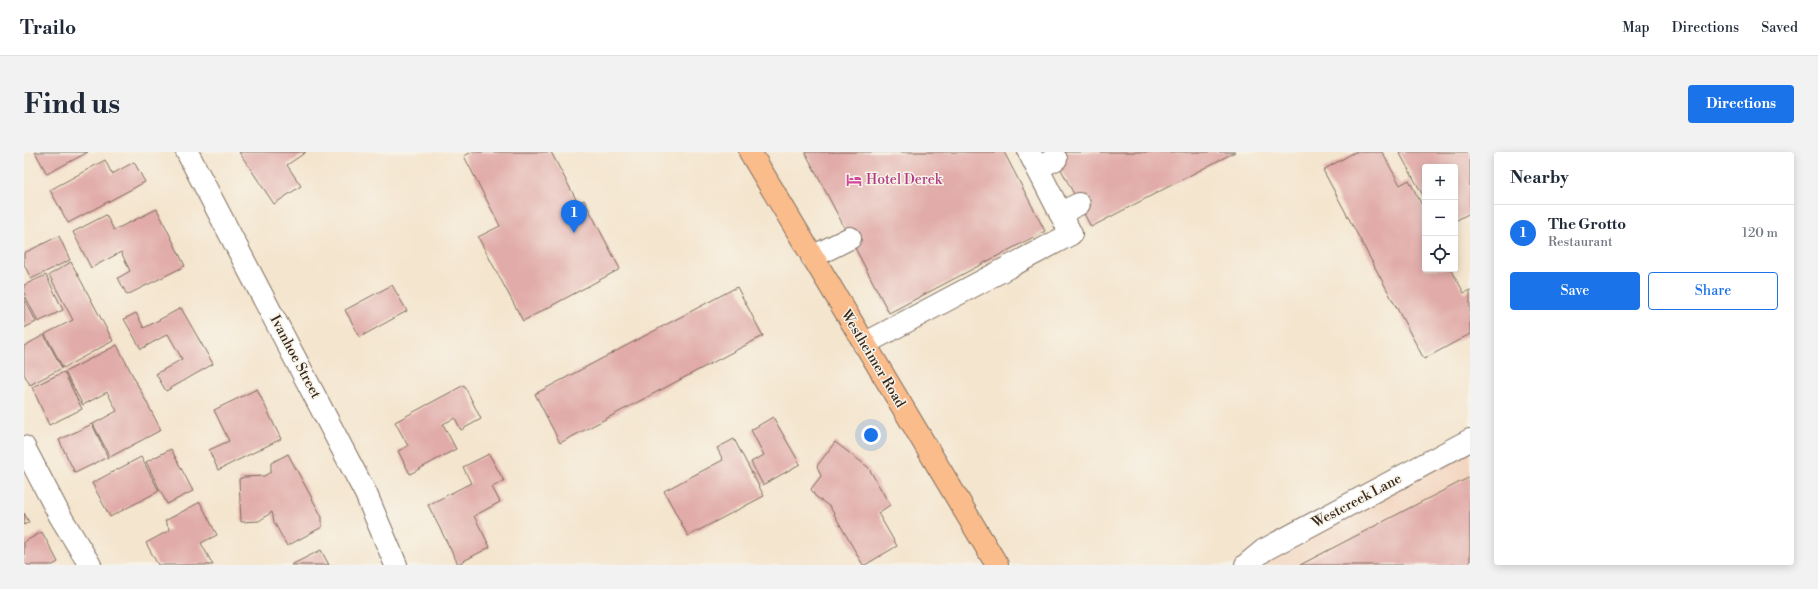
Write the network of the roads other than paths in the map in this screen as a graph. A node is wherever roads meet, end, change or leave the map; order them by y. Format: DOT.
graph roads {
  1 [pos="187,152"];
  2 [pos="750,152"];
  3 [pos="1040,160"];
  4 [pos="850,238"];
  5 [pos="812,257"];
  6 [pos="864,344"];
  7 [pos="1470,440"];
  8 [pos="24,447"];
  9 [pos="90,565"];
  10 [pos="396,565"];
  11 [pos="997,565"];
  12 [pos="1246,565"];
  1 -- 10 [label="street, Ivanhoe Street"];
  2 -- 5 [label="main road, Westheimer Road"];
  3 -- 6 [label="street"];
  4 -- 5 [label="street"];
  5 -- 6 [label="main road, Westheimer Road"];
  6 -- 11 [label="main road, Westheimer Road"];
  7 -- 12 [label="street, Westcreek Lane"];
  8 -- 9 [label="street"];
}
